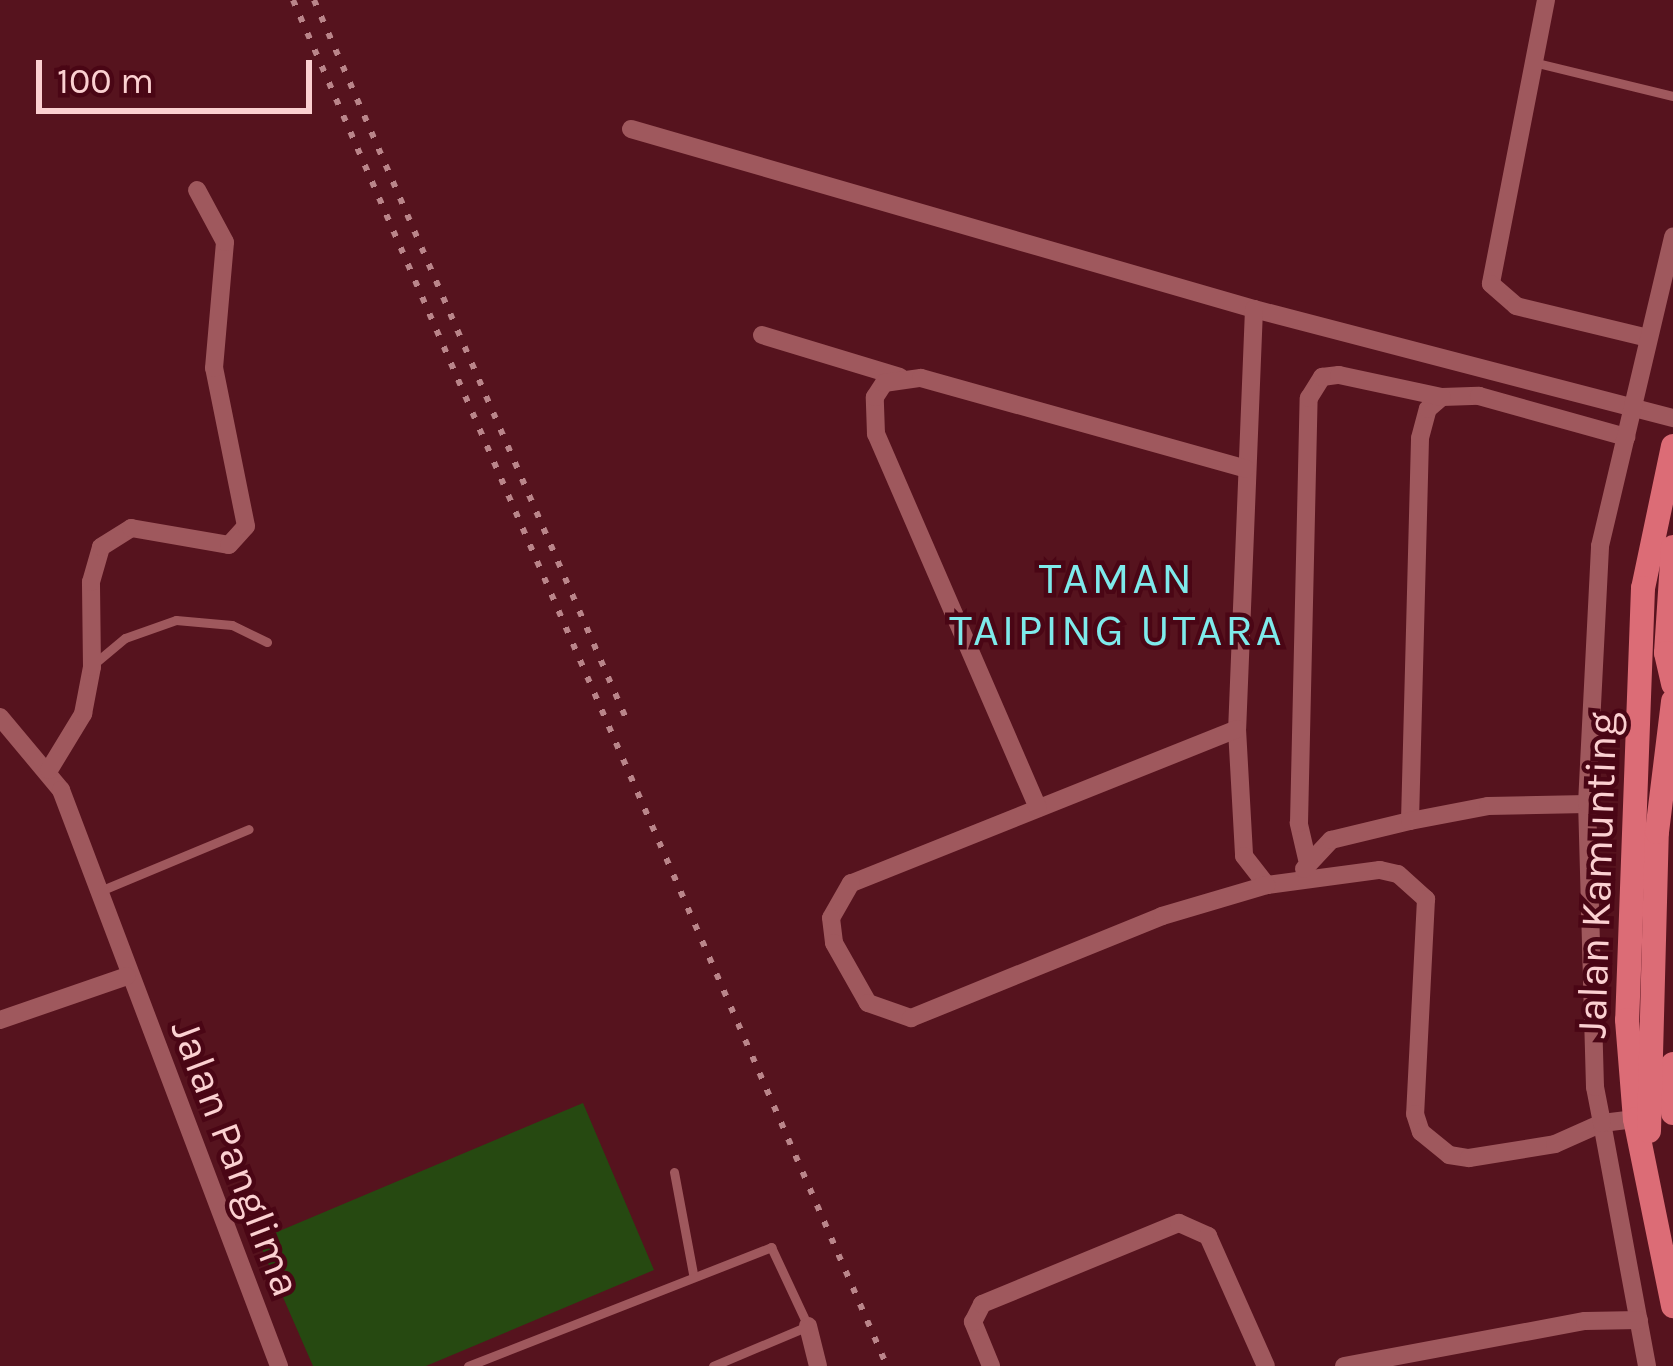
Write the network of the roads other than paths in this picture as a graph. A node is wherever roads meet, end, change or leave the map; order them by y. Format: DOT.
graph roads {
  1 [pos="1546,0"];
  2 [pos="1532,62"];
  3 [pos="1673,97"];
  4 [pos="631,129"];
  5 [pos="197,190"];
  6 [pos="1673,236"];
  7 [pos="1254,309"];
  8 [pos="762,334"];
  9 [pos="1648,338"];
  10 [pos="1425,354"];
  11 [pos="900,377"];
  12 [pos="1407,390"];
  13 [pos="1442,398"];
  14 [pos="1632,408"];
  15 [pos="1673,418"];
  16 [pos="1626,437"];
  17 [pos="1673,446"];
  18 [pos="1246,469"];
  19 [pos="1673,547"];
  20 [pos="267,642"];
  21 [pos="92,667"];
  22 [pos="1673,684"];
  23 [pos="1673,700"];
  24 [pos="0,716"];
  25 [pos="1237,729"];
  26 [pos="49,770"];
  27 [pos="1587,805"];
  28 [pos="1038,808"];
  29 [pos="1410,821"];
  30 [pos="249,829"];
  31 [pos="1307,859"];
  32 [pos="1267,885"];
  33 [pos="1302,886"];
  34 [pos="95,892"];
  35 [pos="127,976"];
  36 [pos="0,1020"];
  37 [pos="1673,1064"];
  38 [pos="1673,1113"];
  39 [pos="1635,1120"];
  40 [pos="1602,1124"];
  41 [pos="674,1172"];
  42 [pos="1649,1175"];
  43 [pos="693,1274"];
  44 [pos="1673,1306"];
  45 [pos="1639,1320"];
  46 [pos="808,1326"];
  47 [pos="1465,1343"];
  48 [pos="1398,1361"];
  49 [pos="472,1365"];
  50 [pos="279,1366"];
  51 [pos="713,1366"];
  52 [pos="818,1366"];
  53 [pos="992,1366"];
  54 [pos="1265,1366"];
  55 [pos="1344,1366"];
  56 [pos="1470,1366"];
  57 [pos="1647,1366"];
  1 -- 2 [label="street"];
  2 -- 3 [label="lane"];
  2 -- 9 [label="street"];
  4 -- 7 [label="street"];
  5 -- 21 [label="street"];
  6 -- 9 [label="street"];
  7 -- 10 [label="street"];
  7 -- 18 [label="street"];
  8 -- 11 [label="street"];
  9 -- 14 [label="street"];
  10 -- 12 [label="street"];
  10 -- 14 [label="street"];
  11 -- 18 [label="street"];
  11 -- 28 [label="street"];
  12 -- 13 [label="street"];
  12 -- 31 [label="street"];
  13 -- 16 [label="street"];
  13 -- 29 [label="street"];
  14 -- 15 [label="street"];
  14 -- 16 [label="street"];
  16 -- 27 [label="street"];
  17 -- 39 [label="main road, Jalan Kamunting"];
  18 -- 25 [label="street"];
  19 -- 22 [label="main road"];
  20 -- 21 [label="lane"];
  21 -- 26 [label="street"];
  23 -- 42 [label="main road"];
  24 -- 26 [label="street"];
  25 -- 28 [label="street"];
  25 -- 32 [label="street"];
  26 -- 34 [label="street, Jalan Panglima"];
  27 -- 29 [label="street"];
  27 -- 40 [label="street"];
  28 -- 32 [label="street"];
  29 -- 31 [label="street"];
  30 -- 34 [label="lane"];
  31 -- 33 [label="street"];
  32 -- 33 [label="street"];
  33 -- 40 [label="street"];
  34 -- 35 [label="street, Jalan Panglima"];
  35 -- 36 [label="street"];
  35 -- 50 [label="street, Jalan Panglima"];
  37 -- 38 [label="main road, Jalan Kamunting"];
  39 -- 40 [label="street"];
  39 -- 42 [label="main road, Jalan Kamunting"];
  40 -- 45 [label="street"];
  41 -- 43 [label="lane"];
  42 -- 44 [label="main road, Jalan Kamunting"];
  43 -- 46 [label="lane"];
  43 -- 49 [label="lane"];
  45 -- 47 [label="street"];
  45 -- 57 [label="street"];
  46 -- 51 [label="lane"];
  46 -- 52 [label="street"];
  47 -- 48 [label="street"];
  47 -- 56 [label="street"];
  48 -- 55 [label="street"];
  53 -- 54 [label="street"];
}
